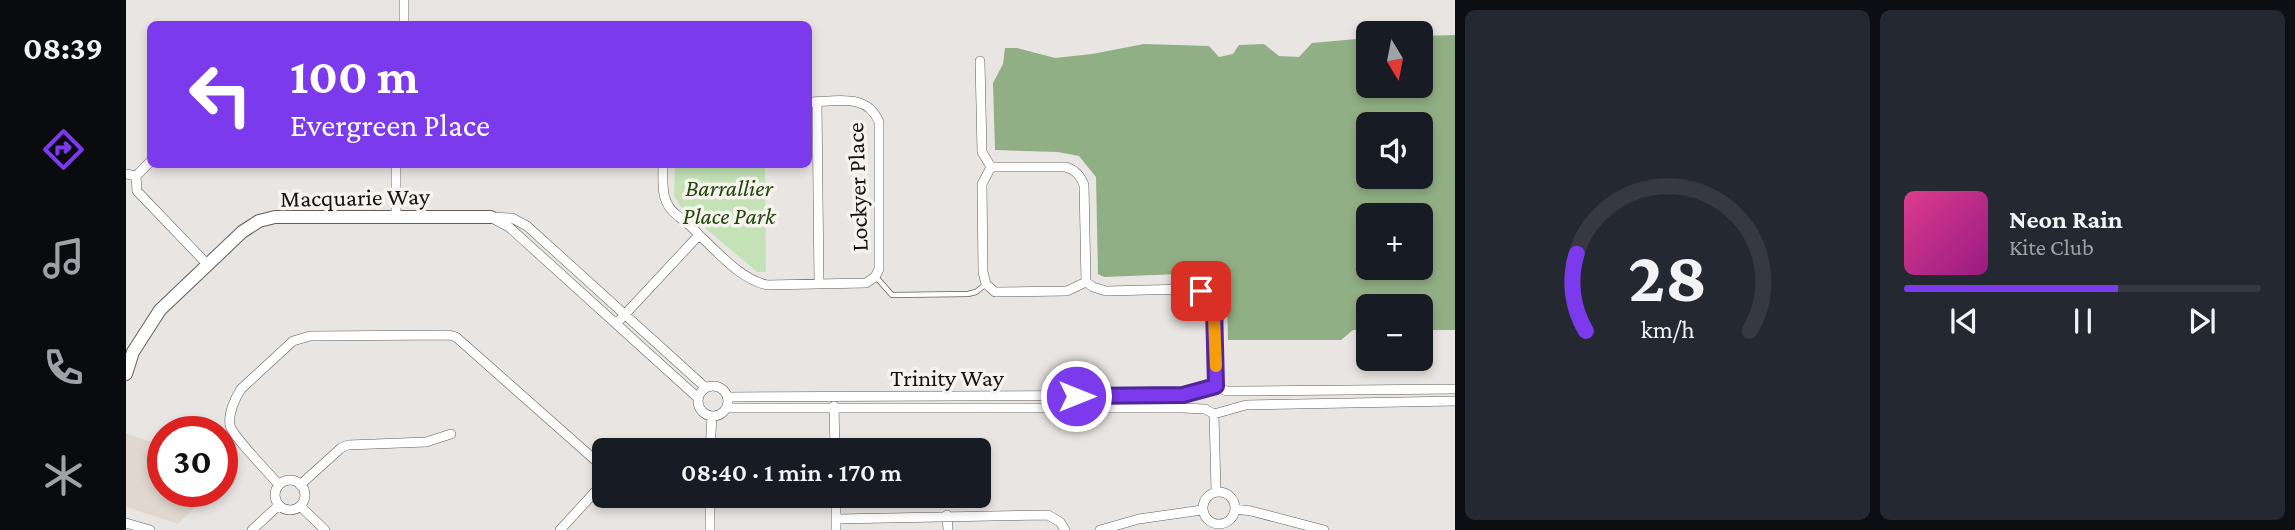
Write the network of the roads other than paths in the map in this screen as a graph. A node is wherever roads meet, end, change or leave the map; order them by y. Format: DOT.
graph roads {
  1 [pos="404,0"];
  2 [pos="404,21"];
  3 [pos="980,61"];
  4 [pos="813,102"];
  5 [pos="147,164"];
  6 [pos="991,167"];
  7 [pos="396,168"];
  8 [pos="663,168"];
  9 [pos="131,175"];
  10 [pos="396,217"];
  11 [pos="491,217"];
  12 [pos="699,235"];
  13 [pos="207,264"];
  14 [pos="875,277"];
  15 [pos="1086,282"];
  16 [pos="819,284"];
  17 [pos="986,284"];
  18 [pos="625,315"];
  19 [pos="616,324"];
  20 [pos="126,374"];
  21 [pos="706,388"];
  22 [pos="1216,389"];
  23 [pos="1455,389"];
  24 [pos="728,397"];
  25 [pos="835,397"];
  26 [pos="698,398"];
  27 [pos="1455,401"];
  28 [pos="727,408"];
  29 [pos="834,409"];
  30 [pos="1205,409"];
  31 [pos="1226,409"];
  32 [pos="1214,414"];
  33 [pos="712,416"];
  34 [pos="452,434"];
  35 [pos="710,438"];
  36 [pos="835,438"];
  37 [pos="592,457"];
  38 [pos="279,485"];
  39 [pos="300,485"];
  40 [pos="1216,491"];
  41 [pos="592,495"];
  42 [pos="279,505"];
  43 [pos="300,506"];
  44 [pos="710,508"];
  45 [pos="836,508"];
  46 [pos="1235,509"];
  47 [pos="1202,510"];
  48 [pos="947,515"];
  49 [pos="836,519"];
  50 [pos="126,523"];
  51 [pos="1219,527"];
  52 [pos="150,530"];
  53 [pos="253,530"];
  54 [pos="325,530"];
  55 [pos="559,530"];
  56 [pos="710,530"];
  57 [pos="836,530"];
  58 [pos="948,530"];
  59 [pos="1065,530"];
  60 [pos="1100,530"];
  61 [pos="1324,530"];
  1 -- 2 [label="street"];
  3 -- 6 [label="street"];
  4 -- 14 [label="street, Lockyer Place"];
  4 -- 16 [label="street"];
  5 -- 9 [label="street"];
  6 -- 15 [label="street"];
  6 -- 17 [label="street"];
  7 -- 10 [label="street"];
  8 -- 12 [label="street, Lockyer Place"];
  9 -- 13 [label="street"];
  10 -- 11 [label="street, Macquarie Way"];
  10 -- 13 [label="street, Macquarie Way"];
  11 -- 18 [label="street, Macquarie Way"];
  11 -- 19 [label="street"];
  12 -- 16 [label="street, Lockyer Place"];
  12 -- 18 [label="street"];
  13 -- 20 [label="street, Macquarie Way"];
  14 -- 16 [label="street, Lockyer Place"];
  14 -- 17 [label="lane"];
  15 -- 17 [label="street"];
  15 -- 22 [label="street"];
  18 -- 19 [label="street"];
  18 -- 21 [label="street, Macquarie Way"];
  19 -- 26 [label="street"];
  21 -- 24 [label="street, Trinity Way"];
  21 -- 26 [label="street"];
  22 -- 23 [label="street, Trinity Way"];
  22 -- 25 [label="street, Trinity Way"];
  22 -- 30 [label="street"];
  22 -- 31 [label="street"];
  24 -- 25 [label="street, Trinity Way"];
  24 -- 28 [label="street"];
  25 -- 29 [label="street"];
  26 -- 33 [label="street"];
  27 -- 31 [label="street"];
  28 -- 29 [label="street, Trinity Way"];
  28 -- 33 [label="street, Trinity Way"];
  29 -- 30 [label="street, Trinity Way"];
  29 -- 36 [label="street"];
  30 -- 32 [label="street, Trinity Way"];
  31 -- 32 [label="street"];
  32 -- 40 [label="street"];
  33 -- 35 [label="street"];
  34 -- 39 [label="street"];
  37 -- 38 [label="street"];
  38 -- 39 [label="street"];
  38 -- 42 [label="street"];
  39 -- 43 [label="street"];
  40 -- 46 [label="street"];
  40 -- 47 [label="street"];
  41 -- 55 [label="street"];
  42 -- 43 [label="street"];
  42 -- 53 [label="street"];
  43 -- 54 [label="street"];
  44 -- 56 [label="street"];
  45 -- 49 [label="street"];
  46 -- 51 [label="street"];
  46 -- 61 [label="street"];
  47 -- 51 [label="street"];
  47 -- 60 [label="street"];
  48 -- 49 [label="street"];
  48 -- 58 [label="street"];
  48 -- 59 [label="street"];
  49 -- 57 [label="street"];
  50 -- 52 [label="street"];
}
